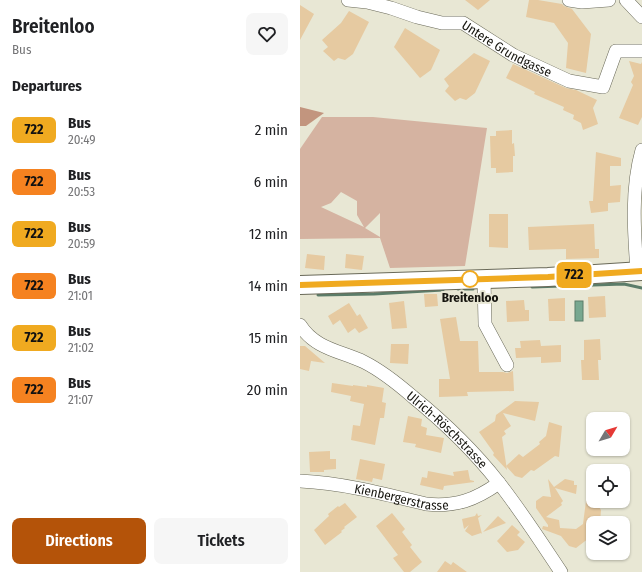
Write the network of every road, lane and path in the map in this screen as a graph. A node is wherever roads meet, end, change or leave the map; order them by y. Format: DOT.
graph roads {
  1 [pos="348,0"];
  2 [pos="569,0"];
  3 [pos="609,0"];
  4 [pos="626,0"];
  5 [pos="642,16"];
  6 [pos="642,51"];
  7 [pos="642,150"];
  8 [pos="639,271"];
  9 [pos="484,279"];
  10 [pos="300,285"];
  11 [pos="300,325"];
  12 [pos="508,365"];
  13 [pos="300,481"];
  14 [pos="499,483"];
  15 [pos="562,572"];
  1 -- 6 [label="street, Untere Grundgasse"];
  2 -- 3 [label="street"];
  4 -- 5 [label="street"];
  7 -- 8 [label="street"];
  8 -- 9 [label="main road"];
  9 -- 10 [label="main road"];
  9 -- 12 [label="street"];
  11 -- 14 [label="street, Ulrich-Röschstrasse"];
  13 -- 14 [label="street, Kienbergerstrasse"];
  14 -- 15 [label="street, Ulrich-Röschstrasse"];
}
